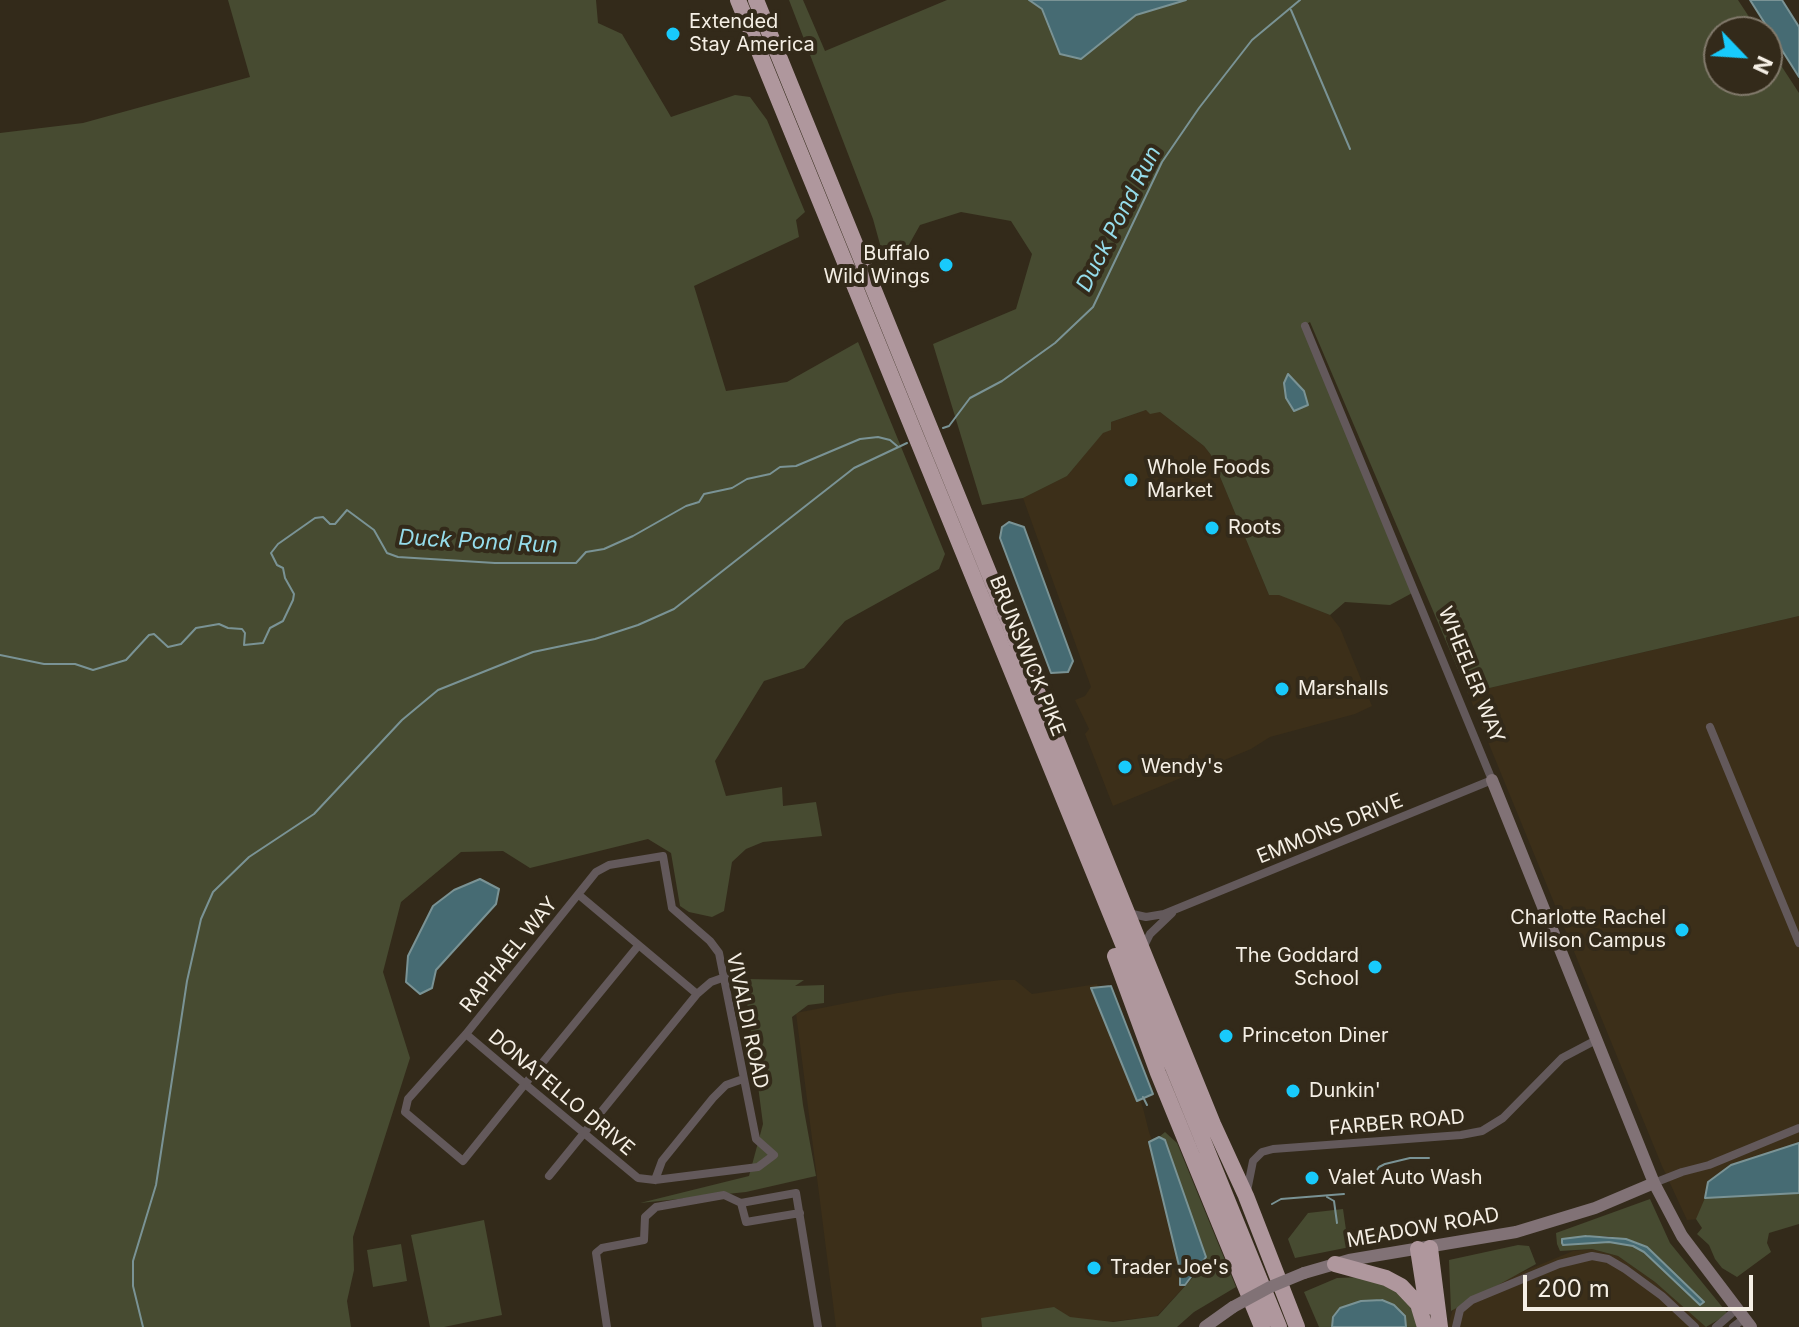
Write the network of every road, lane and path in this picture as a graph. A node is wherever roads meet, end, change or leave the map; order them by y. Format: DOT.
graph roads {
  1 [pos="738,0"];
  2 [pos="758,0"];
  3 [pos="1305,326"];
  4 [pos="1710,727"];
  5 [pos="1492,780"];
  6 [pos="663,856"];
  7 [pos="1091,866"];
  8 [pos="579,895"];
  9 [pos="1179,908"];
  10 [pos="1127,912"];
  11 [pos="1799,943"];
  12 [pos="638,946"];
  13 [pos="1142,950"];
  14 [pos="725,977"];
  15 [pos="697,994"];
  16 [pos="466,1034"];
  17 [pos="1598,1039"];
  18 [pos="743,1079"];
  19 [pos="525,1084"];
  20 [pos="1799,1128"];
  21 [pos="584,1133"];
  22 [pos="549,1176"];
  23 [pos="655,1180"];
  24 [pos="1654,1183"];
  25 [pos="1246,1196"];
  26 [pos="741,1203"];
  27 [pos="800,1213"];
  28 [pos="1424,1248"];
  29 [pos="1335,1264"];
  30 [pos="1280,1285"];
  31 [pos="1744,1318"];
  32 [pos="607,1327"];
  33 [pos="818,1327"];
  34 [pos="1205,1327"];
  35 [pos="1262,1327"];
  36 [pos="1279,1327"];
  37 [pos="1297,1327"];
  38 [pos="1304,1327"];
  39 [pos="1426,1327"];
  40 [pos="1440,1327"];
  41 [pos="1456,1327"];
  42 [pos="1695,1327"];
  43 [pos="1716,1327"];
  44 [pos="1733,1327"];
  1 -- 7 [label="highway, BRUNSWICK PIKE"];
  2 -- 10 [label="highway, BRUNSWICK PIKE"];
  3 -- 5 [label="street, WHEELER WAY"];
  4 -- 11 [label="street"];
  5 -- 9 [label="street, EMMONS DRIVE"];
  5 -- 17 [label="street, WHEELER WAY"];
  6 -- 8 [label="street, RAPHAEL WAY"];
  6 -- 14 [label="street, VIVALDI ROAD"];
  7 -- 35 [label="highway"];
  7 -- 36 [label="highway, BRUNSWICK PIKE"];
  8 -- 12 [label="street"];
  8 -- 16 [label="street, RAPHAEL WAY"];
  9 -- 10 [label="street, EMMONS DRIVE"];
  9 -- 13 [label="street, EMMONS DRIVE"];
  10 -- 13 [label="highway, BRUNSWICK PIKE"];
  12 -- 15 [label="street"];
  12 -- 19 [label="street"];
  13 -- 25 [label="highway, BRUNSWICK PIKE"];
  14 -- 15 [label="street"];
  14 -- 18 [label="street, VIVALDI ROAD"];
  15 -- 21 [label="street"];
  16 -- 19 [label="street, DONATELLO DRIVE"];
  16 -- 19 [label="street, RAPHAEL WAY"];
  17 -- 24 [label="street, WHEELER WAY"];
  17 -- 25 [label="street, FARBER ROAD"];
  18 -- 23 [label="street"];
  18 -- 23 [label="street, VIVALDI ROAD"];
  19 -- 21 [label="street, DONATELLO DRIVE"];
  20 -- 24 [label="street"];
  21 -- 22 [label="street"];
  21 -- 23 [label="street, DONATELLO DRIVE"];
  24 -- 28 [label="street, MEADOW ROAD"];
  24 -- 31 [label="street, WHEELER WAY"];
  25 -- 30 [label="highway, BRUNSWICK PIKE"];
  26 -- 27 [label="street"];
  26 -- 27 [label="street"];
  26 -- 32 [label="street"];
  27 -- 33 [label="street"];
  28 -- 29 [label="street, MEADOW ROAD"];
  28 -- 39 [label="highway"];
  28 -- 40 [label="highway"];
  29 -- 34 [label="street, MEADOW ROAD, bridge"];
  29 -- 39 [label="highway"];
  30 -- 37 [label="highway, BRUNSWICK PIKE"];
  30 -- 38 [label="highway"];
  31 -- 43 [label="street"];
  31 -- 44 [label="street"];
  41 -- 42 [label="street"];
}
